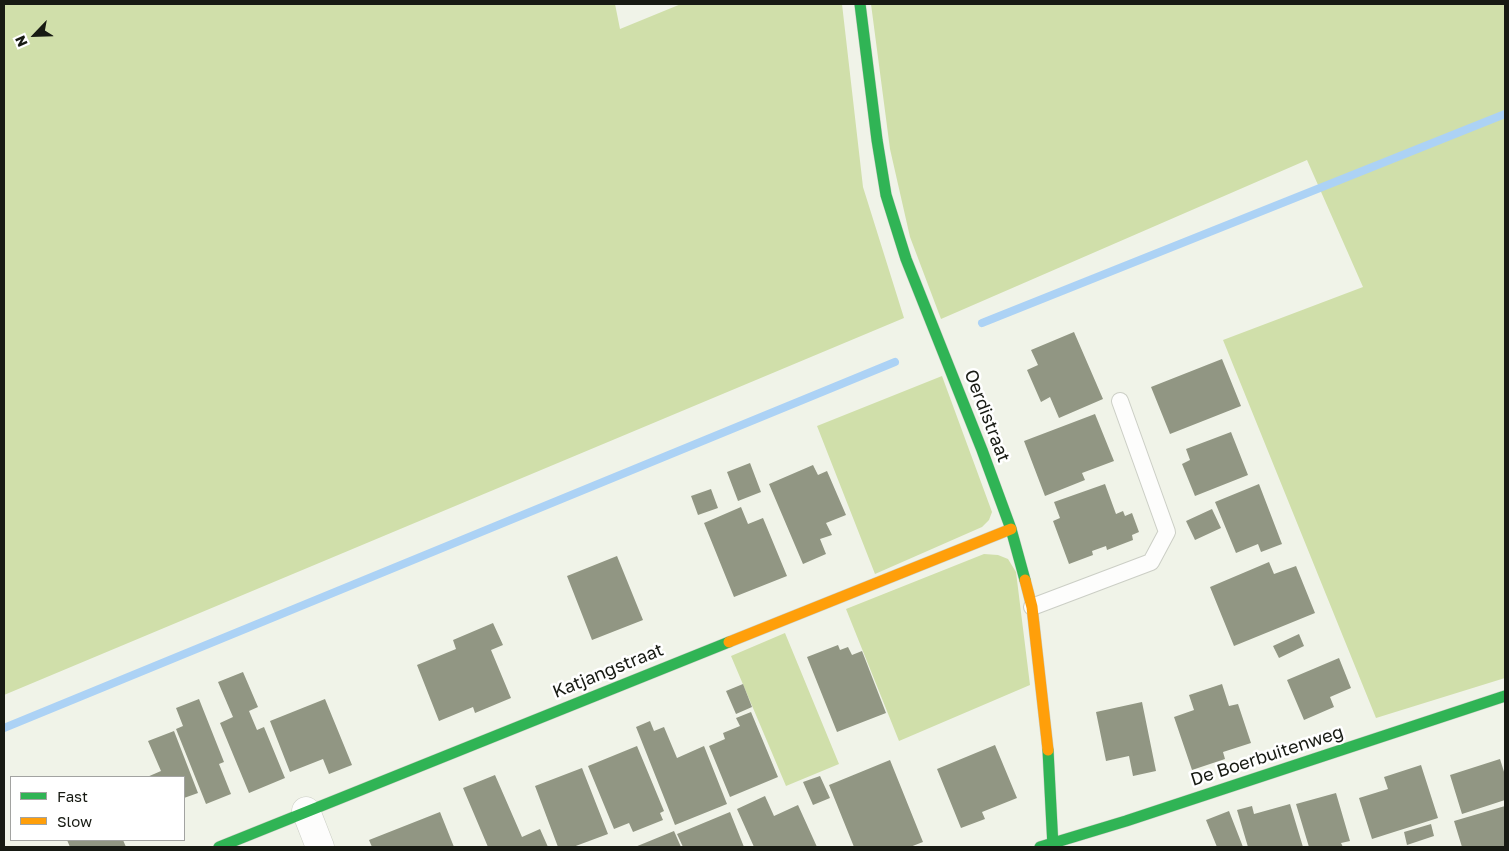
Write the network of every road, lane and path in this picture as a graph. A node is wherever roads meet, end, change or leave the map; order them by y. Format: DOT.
graph roads {
  1 [pos="860,4"];
  2 [pos="1120,401"];
  3 [pos="1010,529"];
  4 [pos="1032,607"];
  5 [pos="1505,696"];
  6 [pos="306,811"];
  7 [pos="1053,845"];
  8 [pos="219,847"];
  9 [pos="320,847"];
  10 [pos="1040,847"];
  1 -- 3 [label="street, Oerdistraat"];
  2 -- 4 [label="lane"];
  3 -- 4 [label="street, Oerdistraat"];
  3 -- 6 [label="street, Katjangstraat"];
  4 -- 7 [label="street, Oerdistraat"];
  5 -- 7 [label="street, De Boerbuitenweg"];
  6 -- 8 [label="street, Katjangstraat"];
  6 -- 9 [label="street"];
  7 -- 10 [label="street, De Boerbuitenweg"];
}
